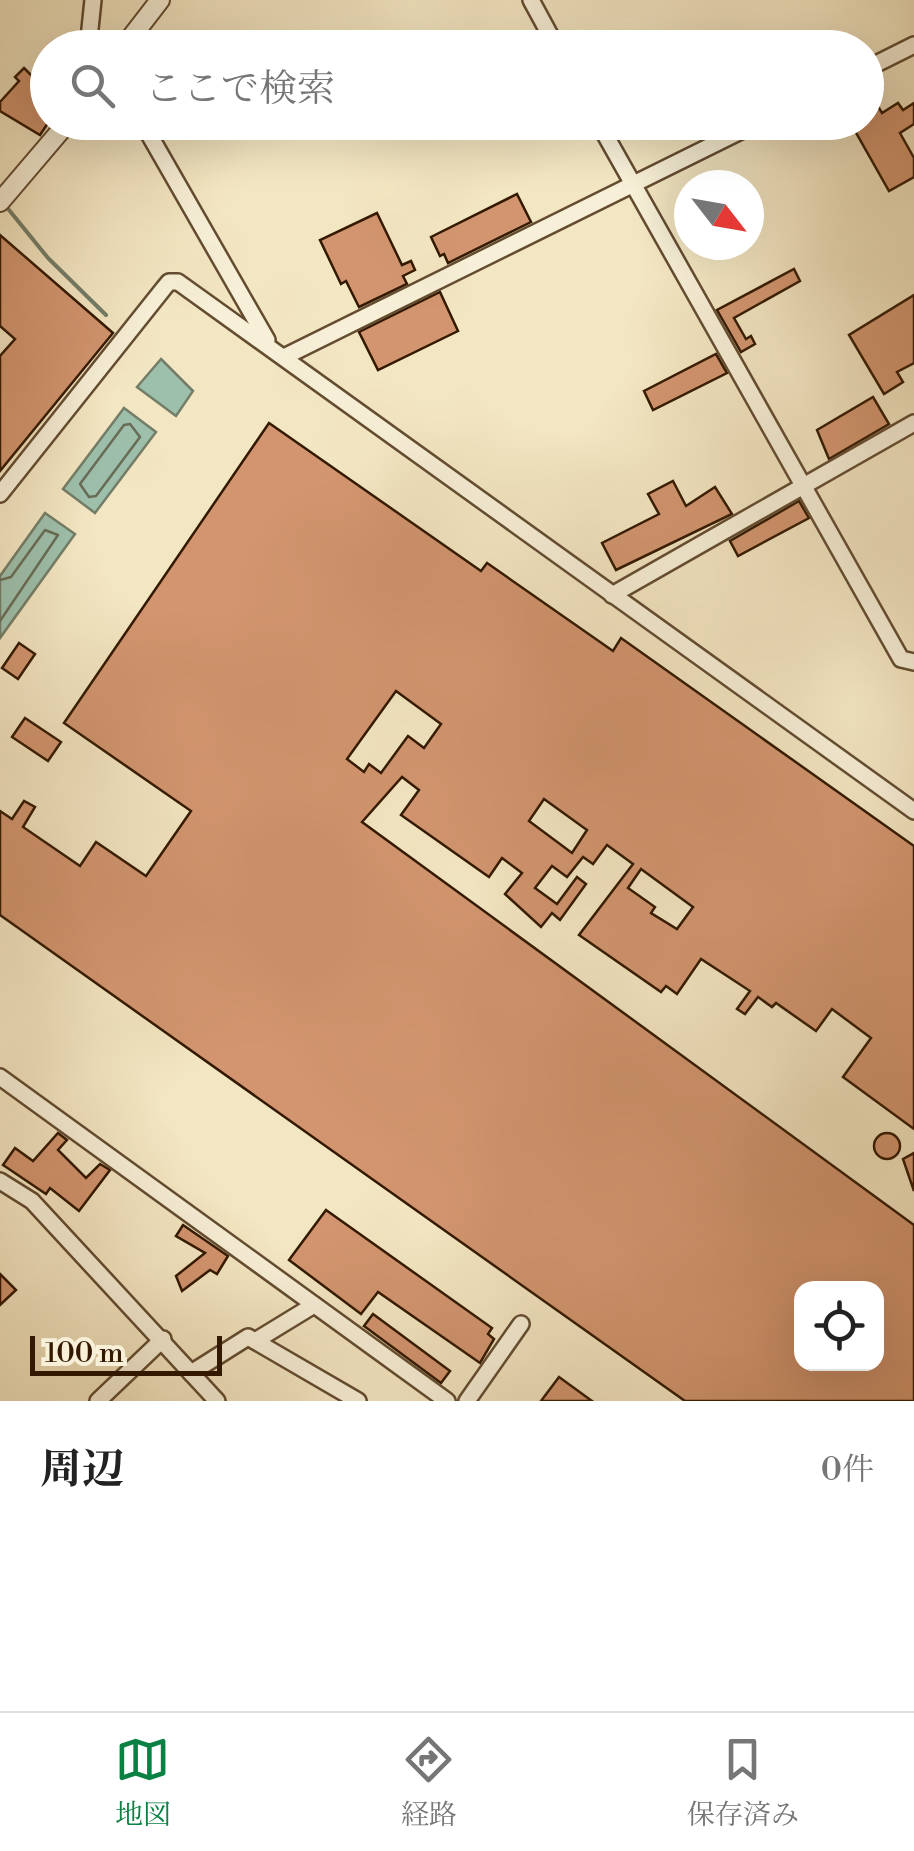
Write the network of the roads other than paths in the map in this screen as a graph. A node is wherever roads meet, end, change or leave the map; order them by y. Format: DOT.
graph roads {
  1 [pos="94,0"];
  2 [pos="160,0"];
  3 [pos="531,0"];
  4 [pos="90,30"];
  5 [pos="137,30"];
  6 [pos="547,30"];
  7 [pos="914,45"];
  8 [pos="884,59"];
  9 [pos="53,140"];
  10 [pos="153,140"];
  11 [pos="608,140"];
  12 [pos="724,140"];
  13 [pos="633,186"];
  14 [pos="4,198"];
  15 [pos="278,352"];
  16 [pos="914,423"];
  17 [pos="803,484"];
  18 [pos="0,494"];
  19 [pos="612,595"];
  20 [pos="914,662"];
  21 [pos="914,810"];
  22 [pos="0,1077"];
  23 [pos="0,1181"];
  24 [pos="314,1305"];
  25 [pos="521,1324"];
  26 [pos="163,1340"];
  27 [pos="255,1341"];
  28 [pos="191,1373"];
  29 [pos="98,1401"];
  30 [pos="217,1401"];
  31 [pos="358,1401"];
  32 [pos="447,1401"];
  33 [pos="467,1401"];
  1 -- 4 [label="street"];
  2 -- 5 [label="street"];
  3 -- 6 [label="street"];
  7 -- 8 [label="street"];
  9 -- 14 [label="street"];
  10 -- 15 [label="street"];
  11 -- 13 [label="street"];
  12 -- 13 [label="street"];
  13 -- 15 [label="street"];
  13 -- 17 [label="street"];
  15 -- 18 [label="street"];
  15 -- 19 [label="street"];
  16 -- 17 [label="street"];
  17 -- 19 [label="street"];
  17 -- 20 [label="street"];
  19 -- 21 [label="street"];
  22 -- 24 [label="street"];
  23 -- 26 [label="street"];
  24 -- 27 [label="street"];
  24 -- 32 [label="street"];
  25 -- 33 [label="street"];
  26 -- 28 [label="street"];
  26 -- 29 [label="street"];
  27 -- 28 [label="street"];
  27 -- 31 [label="street"];
  28 -- 30 [label="street"];
}
